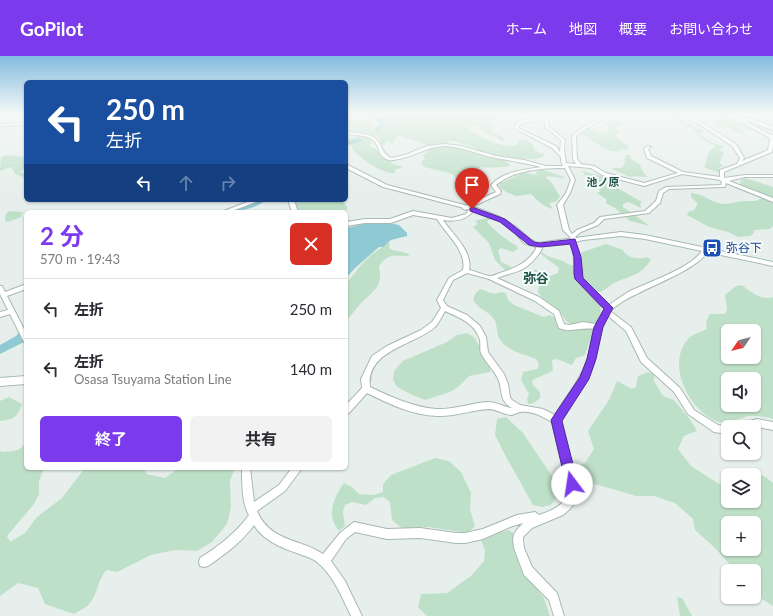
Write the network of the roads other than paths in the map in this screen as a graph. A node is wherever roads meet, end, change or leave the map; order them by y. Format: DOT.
graph roads {
  1 [pos="375,140"];
  2 [pos="540,140"];
  3 [pos="563,140"];
  4 [pos="574,140"];
  5 [pos="727,140"];
  6 [pos="772,140"];
  7 [pos="649,147"];
  8 [pos="564,164"];
  9 [pos="579,165"];
  10 [pos="738,165"];
  11 [pos="348,167"];
  12 [pos="546,167"];
  13 [pos="682,173"];
  14 [pos="773,176"];
  15 [pos="723,180"];
  16 [pos="650,183"];
  17 [pos="661,192"];
  18 [pos="773,200"];
  19 [pos="252,202"];
  20 [pos="469,208"];
  21 [pos="230,210"];
  22 [pos="440,219"];
  23 [pos="348,224"];
  24 [pos="574,239"];
  25 [pos="540,245"];
  26 [pos="705,250"];
  27 [pos="773,264"];
  28 [pos="466,271"];
  29 [pos="491,278"];
  30 [pos="0,288"];
  31 [pos="24,289"];
  32 [pos="4,295"];
  33 [pos="444,308"];
  34 [pos="607,310"];
  35 [pos="11,311"];
  36 [pos="0,315"];
  37 [pos="599,327"];
  38 [pos="24,337"];
  39 [pos="24,380"];
  40 [pos="0,382"];
  41 [pos="366,389"];
  42 [pos="519,408"];
  43 [pos="348,410"];
  44 [pos="556,420"];
  45 [pos="761,424"];
  46 [pos="773,426"];
  47 [pos="721,429"];
  48 [pos="246,470"];
  49 [pos="296,470"];
  50 [pos="252,514"];
  51 [pos="537,520"];
  52 [pos="204,562"];
  53 [pos="324,562"];
  54 [pos="357,616"];
  55 [pos="559,616"];
  1 -- 12 [label="street"];
  2 -- 8 [label="street"];
  3 -- 8 [label="street"];
  4 -- 9 [label="street"];
  5 -- 10 [label="street"];
  6 -- 10 [label="street"];
  7 -- 13 [label="street"];
  8 -- 9 [label="street"];
  8 -- 12 [label="street"];
  8 -- 24 [label="street"];
  9 -- 16 [label="street"];
  10 -- 15 [label="street"];
  11 -- 20 [label="main road"];
  12 -- 20 [label="street"];
  13 -- 15 [label="street"];
  13 -- 16 [label="street"];
  14 -- 15 [label="street"];
  15 -- 17 [label="street"];
  15 -- 18 [label="street"];
  16 -- 17 [label="street"];
  17 -- 24 [label="street"];
  19 -- 21 [label="street"];
  20 -- 22 [label="street"];
  20 -- 25 [label="main road"];
  22 -- 23 [label="street"];
  22 -- 28 [label="street"];
  24 -- 25 [label="main road"];
  24 -- 26 [label="main road"];
  24 -- 34 [label="street"];
  25 -- 29 [label="street"];
  26 -- 27 [label="main road"];
  26 -- 34 [label="street"];
  28 -- 29 [label="street"];
  28 -- 33 [label="street"];
  29 -- 37 [label="street"];
  30 -- 32 [label="street"];
  31 -- 32 [label="street"];
  32 -- 35 [label="street"];
  33 -- 41 [label="street"];
  33 -- 42 [label="street"];
  34 -- 37 [label="street"];
  34 -- 47 [label="street"];
  35 -- 36 [label="street"];
  35 -- 38 [label="street"];
  37 -- 44 [label="street"];
  39 -- 40 [label="main road"];
  41 -- 42 [label="street"];
  41 -- 43 [label="street"];
  42 -- 44 [label="street"];
  44 -- 51 [label="street"];
  45 -- 46 [label="street"];
  48 -- 50 [label="street"];
  49 -- 50 [label="street"];
  50 -- 52 [label="street"];
  50 -- 53 [label="street"];
  51 -- 53 [label="street"];
  51 -- 55 [label="street"];
  53 -- 54 [label="street"];
}
